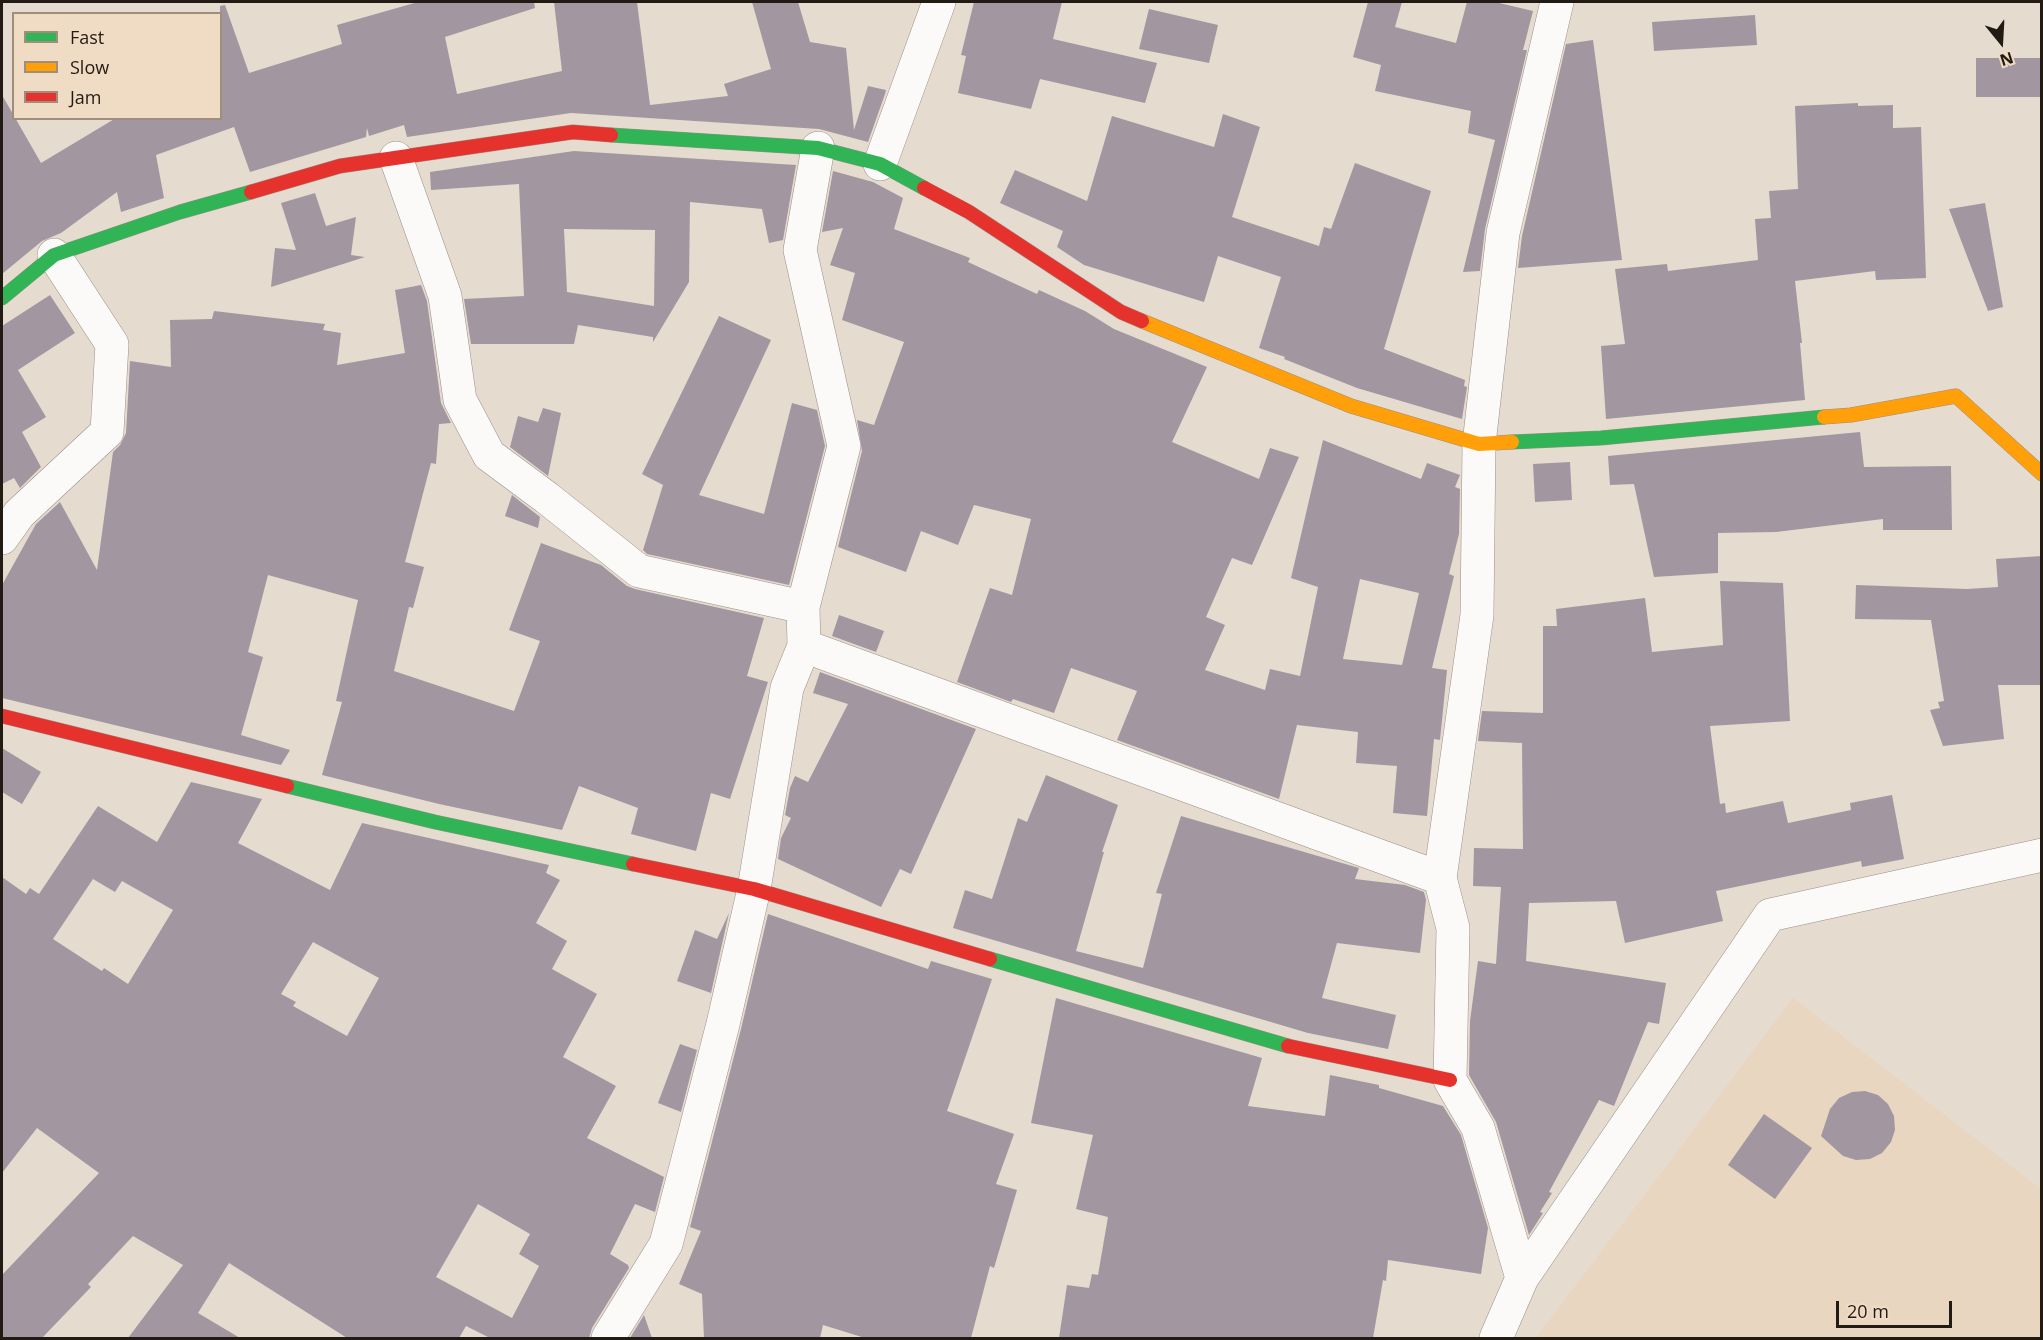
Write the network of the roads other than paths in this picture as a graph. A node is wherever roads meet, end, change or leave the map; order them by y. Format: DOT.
graph roads {
  1 [pos="939,2"];
  2 [pos="1557,2"];
  3 [pos="818,148"];
  4 [pos="396,158"];
  5 [pos="880,164"];
  6 [pos="54,255"];
  7 [pos="2,298"];
  8 [pos="1479,444"];
  9 [pos="2042,474"];
  10 [pos="2,538"];
  11 [pos="803,607"];
  12 [pos="804,646"];
  13 [pos="2,716"];
  14 [pos="2041,854"];
  15 [pos="1440,878"];
  16 [pos="754,889"];
  17 [pos="1450,1080"];
  18 [pos="1522,1278"];
  19 [pos="608,1338"];
  20 [pos="1496,1338"];
  1 -- 5 [label="street"];
  2 -- 8 [label="street"];
  3 -- 4 [label="street"];
  3 -- 5 [label="street"];
  3 -- 11 [label="street"];
  4 -- 6 [label="street"];
  4 -- 11 [label="street"];
  5 -- 8 [label="street"];
  6 -- 7 [label="street"];
  6 -- 10 [label="street"];
  8 -- 9 [label="street"];
  8 -- 15 [label="street"];
  11 -- 12 [label="street"];
  12 -- 15 [label="street"];
  12 -- 16 [label="street"];
  13 -- 16 [label="street"];
  14 -- 18 [label="street"];
  15 -- 17 [label="street"];
  16 -- 17 [label="street"];
  16 -- 19 [label="street"];
  17 -- 18 [label="street"];
  18 -- 20 [label="street"];
}
